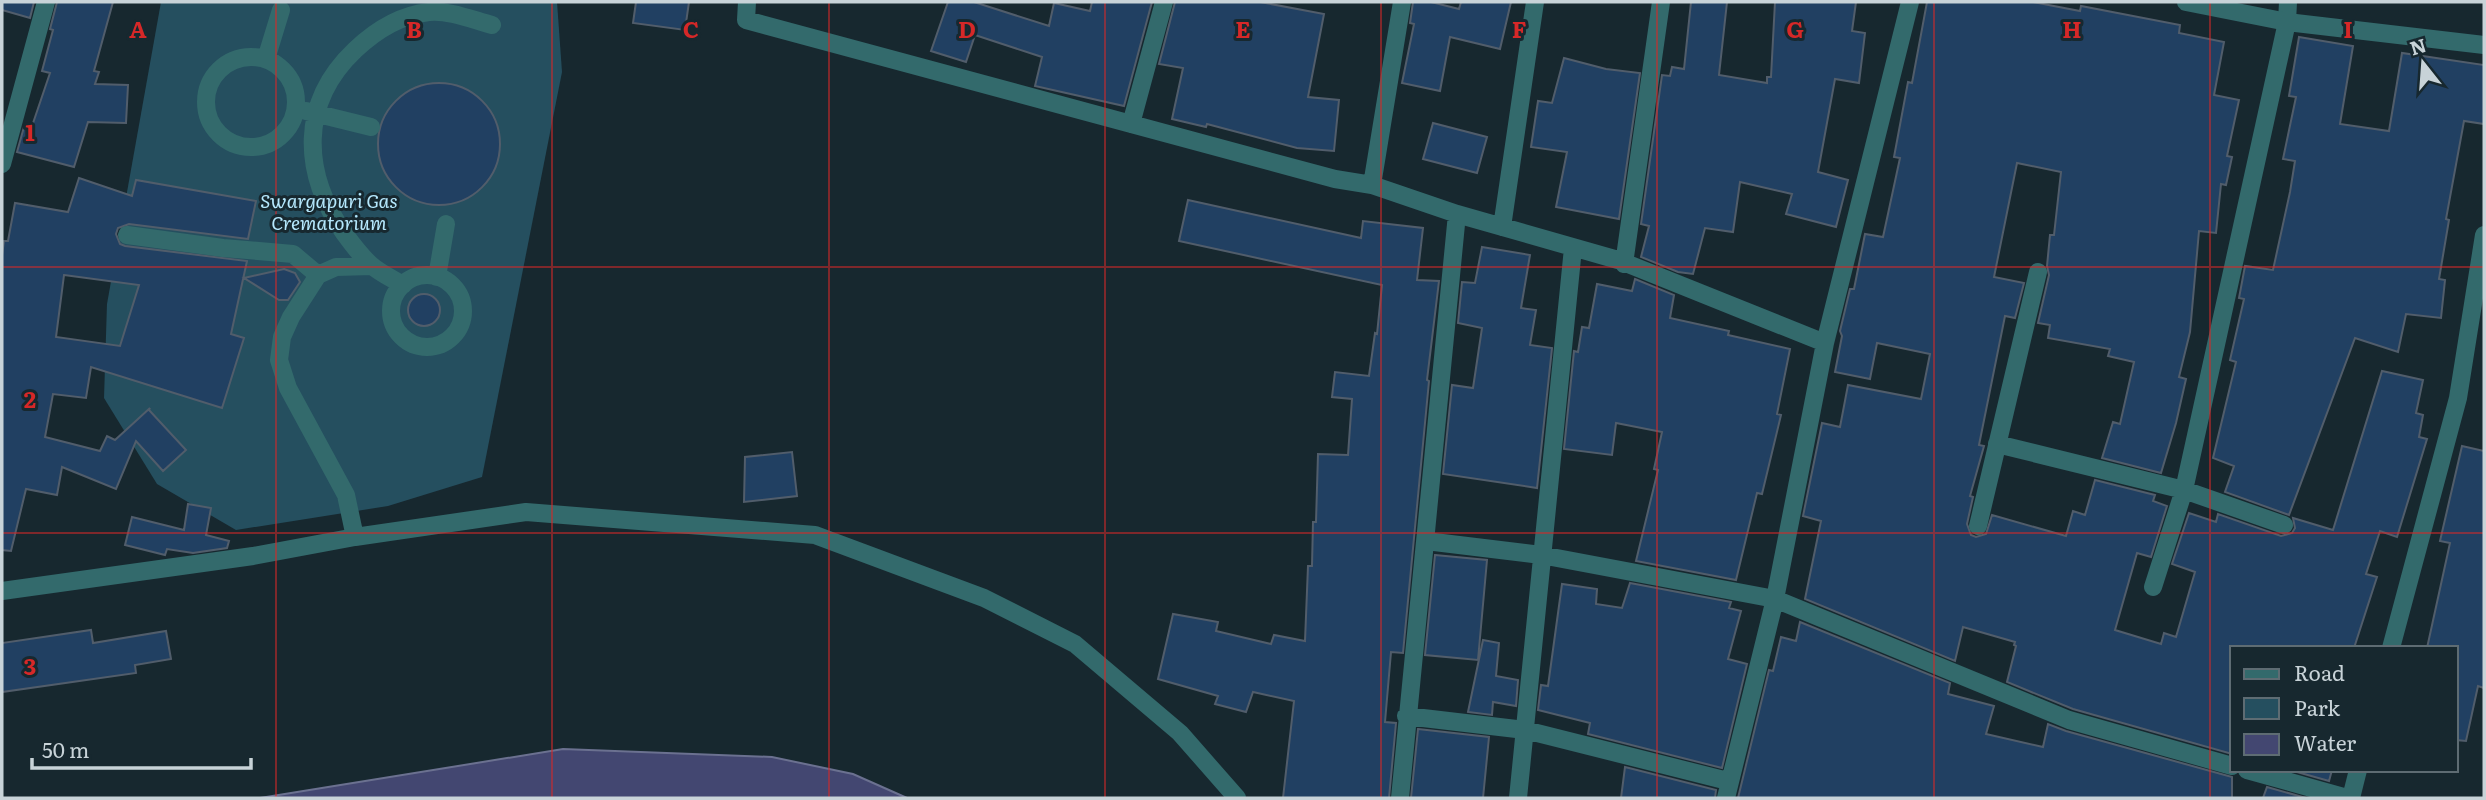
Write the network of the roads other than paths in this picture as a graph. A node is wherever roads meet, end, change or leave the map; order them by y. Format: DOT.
graph roads {
  1 [pos="46,2"];
  2 [pos="747,2"];
  3 [pos="1164,2"];
  4 [pos="1402,2"];
  5 [pos="1535,2"];
  6 [pos="1661,2"];
  7 [pos="1910,2"];
  8 [pos="2186,2"];
  9 [pos="2288,2"];
  10 [pos="281,10"];
  11 [pos="2287,22"];
  12 [pos="492,25"];
  13 [pos="2484,45"];
  14 [pos="265,59"];
  15 [pos="296,108"];
  16 [pos="315,113"];
  17 [pos="1131,124"];
  18 [pos="371,127"];
  19 [pos="2,164"];
  20 [pos="1373,185"];
  21 [pos="1457,214"];
  22 [pos="446,224"];
  23 [pos="1502,227"];
  24 [pos="127,234"];
  25 [pos="2484,235"];
  26 [pos="1573,248"];
  27 [pos="1624,264"];
  28 [pos="372,266"];
  29 [pos="2038,272"];
  30 [pos="318,275"];
  31 [pos="437,277"];
  32 [pos="403,285"];
  33 [pos="1825,343"];
  34 [pos="1997,444"];
  35 [pos="2184,490"];
  36 [pos="2284,525"];
  37 [pos="1978,526"];
  38 [pos="355,537"];
  39 [pos="1426,541"];
  40 [pos="1541,555"];
  41 [pos="2153,587"];
  42 [pos="2,591"];
  43 [pos="1775,599"];
  44 [pos="2392,646"];
  45 [pos="1406,716"];
  46 [pos="1525,730"];
  47 [pos="2230,765"];
  48 [pos="2254,772"];
  49 [pos="2357,772"];
  50 [pos="1727,790"];
  51 [pos="1237,798"];
  52 [pos="1400,798"];
  53 [pos="1518,798"];
  54 [pos="2349,798"];
  1 -- 19 [label="street"];
  2 -- 17 [label="street"];
  3 -- 17 [label="street"];
  4 -- 20 [label="street"];
  5 -- 23 [label="street"];
  6 -- 27 [label="street"];
  7 -- 33 [label="street"];
  8 -- 11 [label="street"];
  9 -- 11 [label="street"];
  10 -- 14 [label="street"];
  11 -- 13 [label="street"];
  11 -- 35 [label="street"];
  12 -- 16 [label="street"];
  14 -- 15 [label="street"];
  14 -- 15 [label="street"];
  15 -- 16 [label="street"];
  16 -- 18 [label="street"];
  16 -- 28 [label="street"];
  17 -- 20 [label="street"];
  20 -- 21 [label="street"];
  21 -- 23 [label="street"];
  21 -- 39 [label="street"];
  22 -- 31 [label="street"];
  23 -- 26 [label="street"];
  24 -- 30 [label="street"];
  25 -- 44 [label="street"];
  26 -- 27 [label="street"];
  26 -- 40 [label="street"];
  27 -- 33 [label="street"];
  28 -- 30 [label="street"];
  28 -- 32 [label="street"];
  29 -- 34 [label="street"];
  30 -- 38 [label="street"];
  31 -- 32 [label="street"];
  31 -- 32 [label="street"];
  33 -- 43 [label="street"];
  34 -- 35 [label="street"];
  34 -- 37 [label="street"];
  35 -- 36 [label="street"];
  35 -- 41 [label="street"];
  38 -- 42 [label="street"];
  38 -- 51 [label="street"];
  39 -- 40 [label="street"];
  39 -- 45 [label="street"];
  40 -- 43 [label="street"];
  40 -- 46 [label="street"];
  43 -- 47 [label="street"];
  43 -- 50 [label="street"];
  45 -- 46 [label="street"];
  45 -- 52 [label="street"];
  46 -- 50 [label="street"];
  46 -- 53 [label="street"];
  48 -- 54 [label="street"];
  49 -- 54 [label="street"];
}
